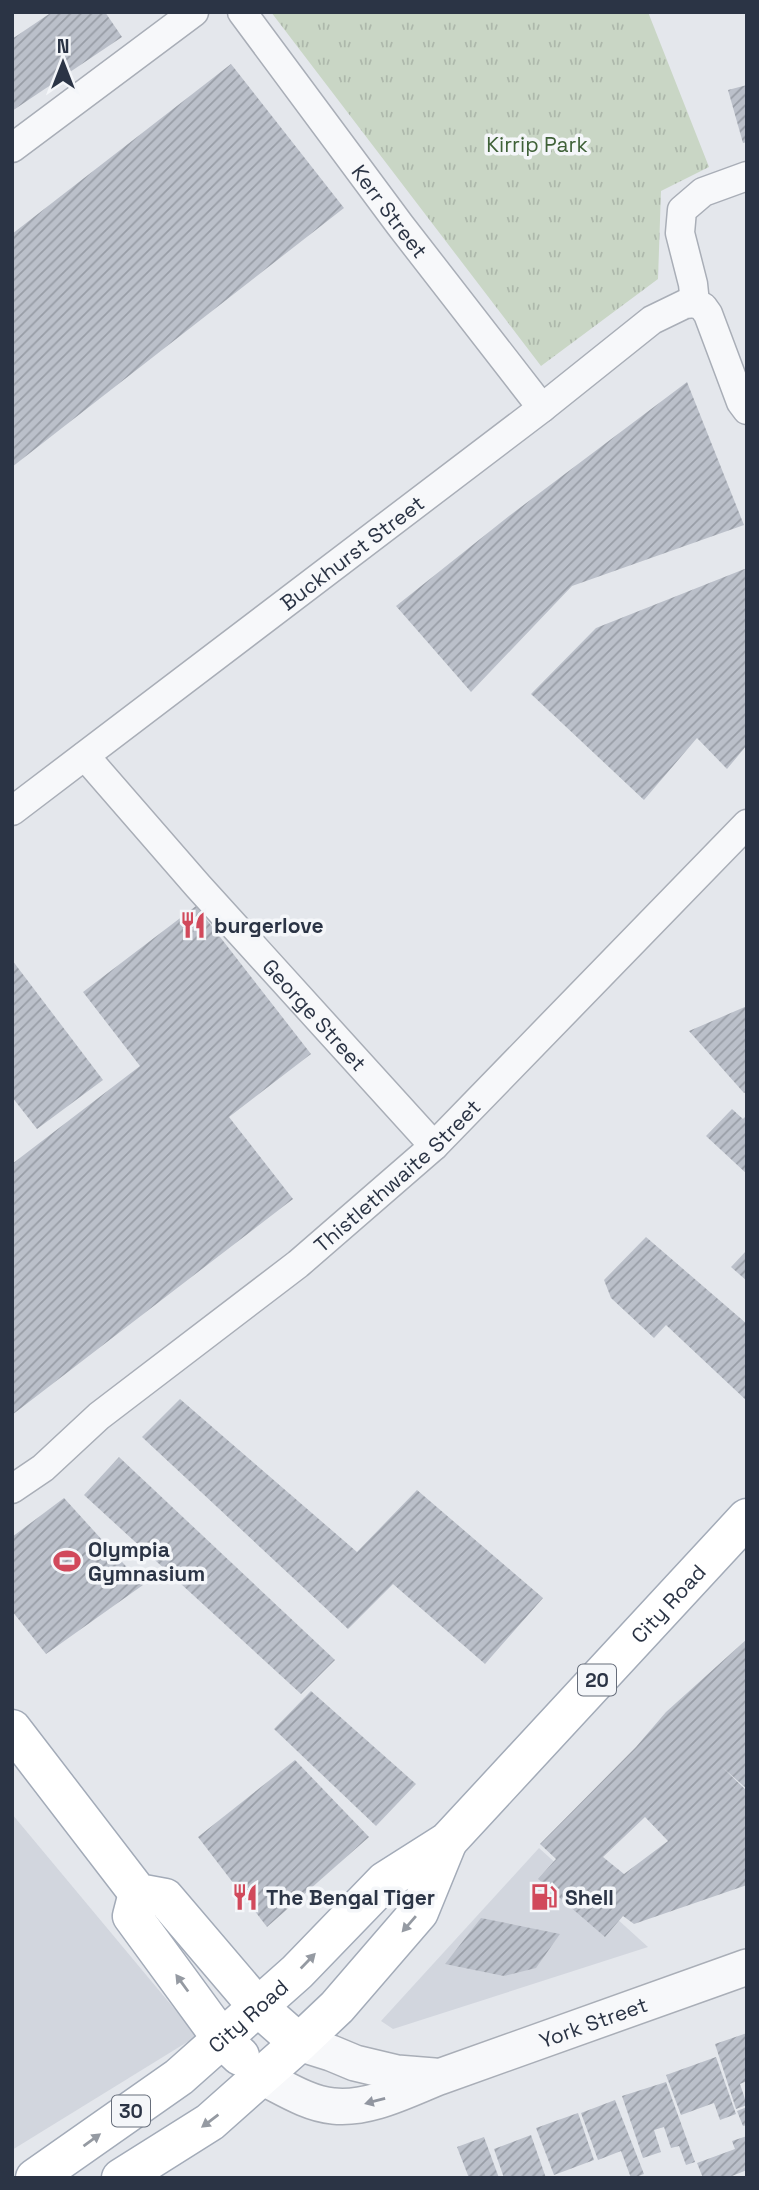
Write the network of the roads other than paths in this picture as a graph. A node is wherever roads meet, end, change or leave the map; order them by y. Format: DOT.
graph roads {
  1 [pos="194,12"];
  2 [pos="242,12"];
  3 [pos="12,148"];
  4 [pos="747,176"];
  5 [pos="695,303"];
  6 [pos="542,408"];
  7 [pos="747,410"];
  8 [pos="85,756"];
  9 [pos="12,811"];
  10 [pos="747,824"];
  11 [pos="434,1146"];
  12 [pos="12,1489"];
  13 [pos="747,1518"];
  14 [pos="12,1729"];
  15 [pos="448,1841"];
  16 [pos="138,1892"];
  17 [pos="747,1967"];
  18 [pos="257,2006"];
  19 [pos="222,2039"];
  20 [pos="299,2043"];
  21 [pos="262,2077"];
  22 [pos="439,2077"];
  23 [pos="35,2178"];
  24 [pos="121,2178"];
  1 -- 3 [label="street"];
  2 -- 6 [label="street, Kerr Street"];
  4 -- 5 [label="street"];
  5 -- 6 [label="street, Buckhurst Street"];
  5 -- 7 [label="street"];
  6 -- 8 [label="street, Buckhurst Street"];
  8 -- 9 [label="street, Buckhurst Street"];
  8 -- 11 [label="street, George Street"];
  10 -- 11 [label="street, Thistlethwaite Street"];
  11 -- 12 [label="street, Thistlethwaite Street"];
  13 -- 15 [label="main road, City Road / 20"];
  14 -- 16 [label="main road"];
  18 -- 15 [label="main road, City Road / 20, one-way"];
  15 -- 20 [label="main road, City Road / 20, one-way"];
  16 -- 18 [label="main road"];
  19 -- 16 [label="main road, one-way"];
  17 -- 22 [label="street, York Street"];
  18 -- 19 [label="main road, City Road"];
  18 -- 20 [label="main road"];
  19 -- 21 [label="main road"];
  23 -- 19 [label="main road, City Road / 30, one-way"];
  20 -- 21 [label="main road, City Road / 20"];
  20 -- 22 [label="street, York Street"];
  22 -- 21 [label="street, York Street, one-way"];
  21 -- 24 [label="main road, City Road / 30, one-way"];
}
